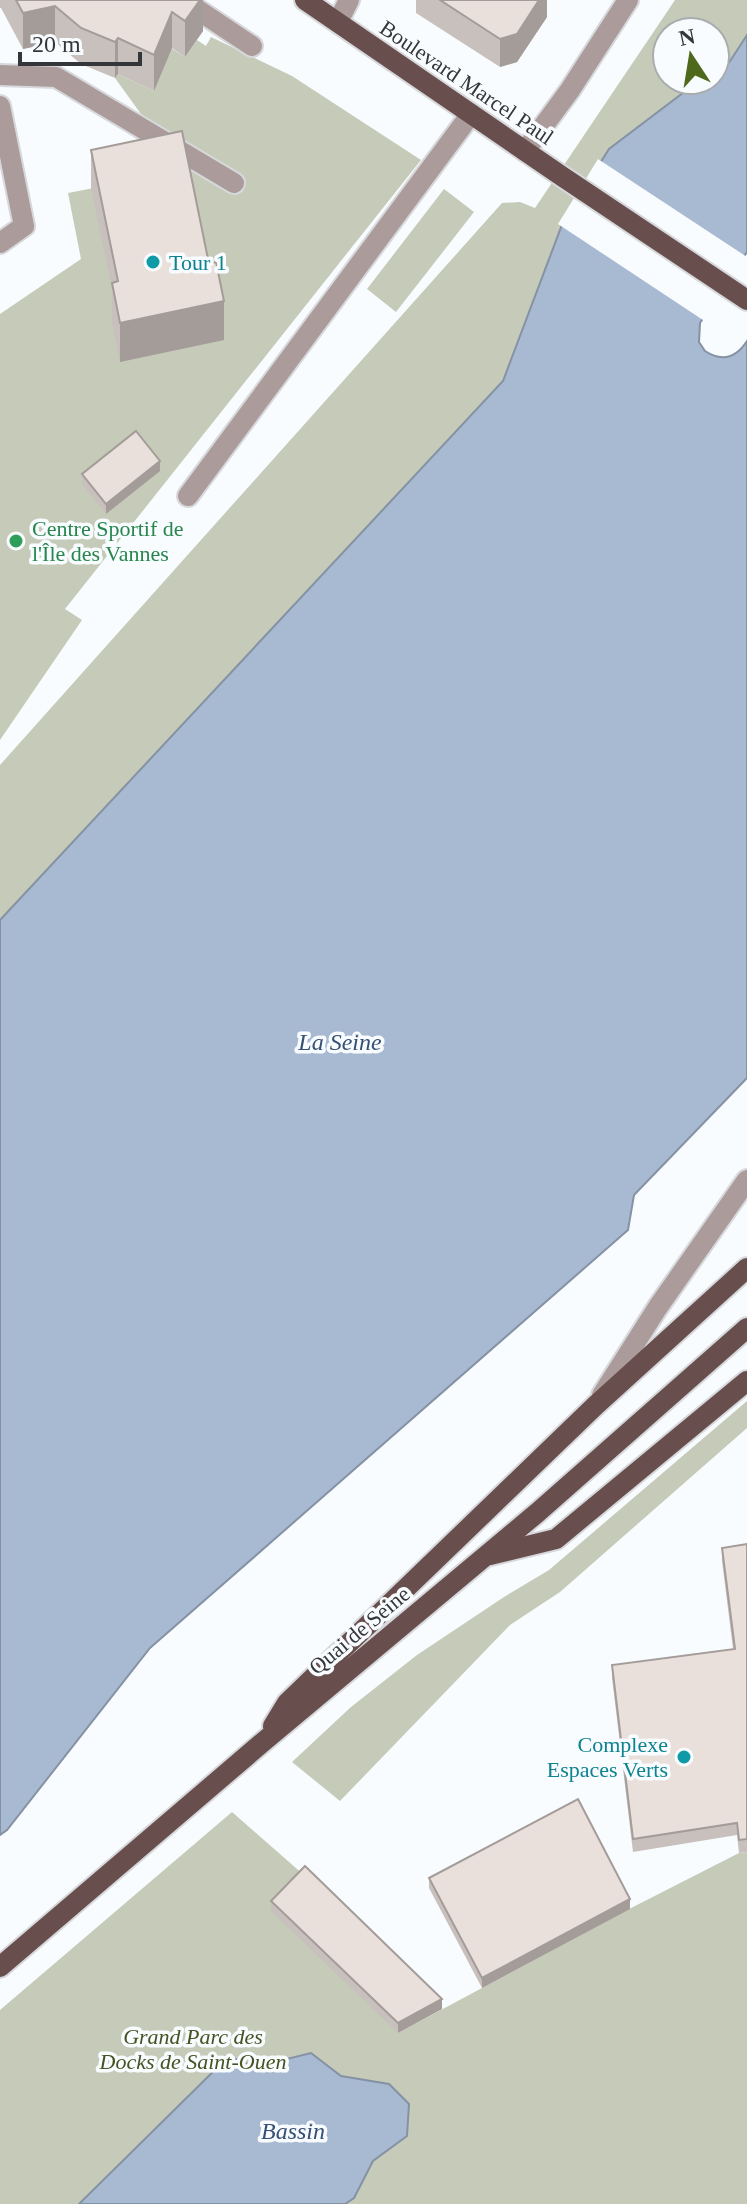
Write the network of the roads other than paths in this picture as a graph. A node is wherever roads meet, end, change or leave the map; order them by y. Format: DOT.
graph roads {
  1 [pos="183,0"];
  2 [pos="305,0"];
  3 [pos="349,0"];
  4 [pos="628,0"];
  5 [pos="338,22"];
  6 [pos="252,46"];
  7 [pos="0,75"];
  8 [pos="0,106"];
  9 [pos="471,114"];
  10 [pos="525,151"];
  11 [pos="234,183"];
  12 [pos="0,243"];
  13 [pos="747,300"];
  14 [pos="188,496"];
  15 [pos="747,1180"];
  16 [pos="747,1268"];
  17 [pos="747,1328"];
  18 [pos="747,1381"];
  19 [pos="596,1405"];
  20 [pos="486,1556"];
  21 [pos="263,1742"];
  22 [pos="0,1967"];
  1 -- 6 [label="street"];
  2 -- 5 [label="main road, Boulevard Marcel Paul"];
  3 -- 5 [label="street"];
  4 -- 10 [label="street"];
  5 -- 9 [label="main road, Boulevard Marcel Paul"];
  7 -- 11 [label="street"];
  8 -- 12 [label="street"];
  9 -- 10 [label="main road, Boulevard Marcel Paul"];
  9 -- 14 [label="street"];
  10 -- 13 [label="main road, Boulevard Marcel Paul"];
  15 -- 19 [label="street"];
  16 -- 19 [label="main road"];
  17 -- 20 [label="main road, Quai de Seine"];
  18 -- 20 [label="main road"];
  19 -- 21 [label="main road"];
  20 -- 21 [label="main road, Quai de Seine"];
  21 -- 22 [label="main road, Quai de Seine"];
}
